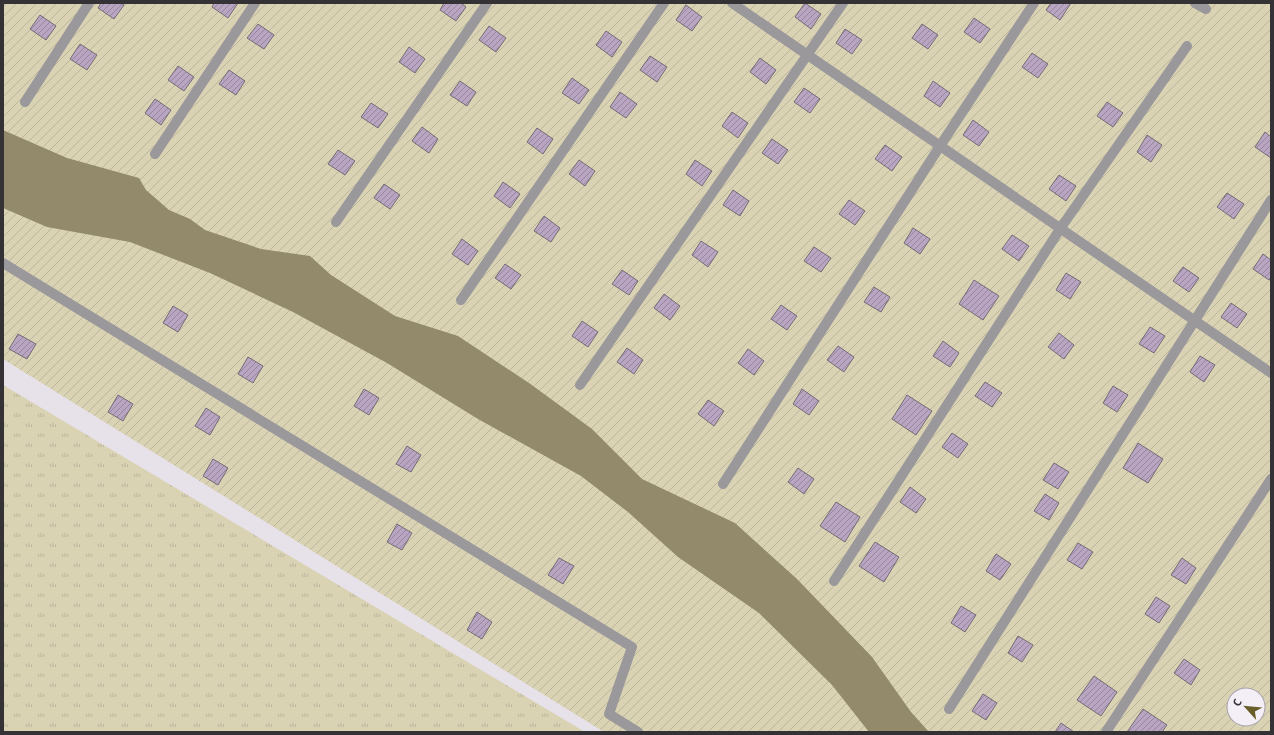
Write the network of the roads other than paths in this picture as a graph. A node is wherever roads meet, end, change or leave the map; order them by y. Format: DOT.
graph roads {
  1 [pos="89,3"];
  2 [pos="255,3"];
  3 [pos="487,3"];
  4 [pos="664,3"];
  5 [pos="732,3"];
  6 [pos="843,3"];
  7 [pos="1034,3"];
  8 [pos="1195,3"];
  9 [pos="1206,9"];
  10 [pos="1187,46"];
  11 [pos="807,55"];
  12 [pos="25,102"];
  13 [pos="940,146"];
  14 [pos="155,154"];
  15 [pos="1271,200"];
  16 [pos="336,222"];
  17 [pos="1060,229"];
  18 [pos="3,263"];
  19 [pos="461,300"];
  20 [pos="1195,321"];
  21 [pos="1271,373"];
  22 [pos="580,385"];
  23 [pos="1271,479"];
  24 [pos="723,484"];
  25 [pos="834,581"];
  26 [pos="949,709"];
  27 [pos="638,732"];
  28 [pos="1106,732"];
  1 -- 12 [label="lane"];
  2 -- 14 [label="lane"];
  3 -- 16 [label="lane"];
  4 -- 19 [label="lane"];
  5 -- 11 [label="lane"];
  6 -- 11 [label="lane"];
  7 -- 13 [label="lane"];
  8 -- 9 [label="lane"];
  10 -- 17 [label="lane"];
  11 -- 13 [label="lane"];
  11 -- 22 [label="lane"];
  13 -- 17 [label="lane"];
  13 -- 24 [label="lane"];
  15 -- 20 [label="lane"];
  17 -- 20 [label="lane"];
  17 -- 25 [label="lane"];
  18 -- 27 [label="lane"];
  20 -- 21 [label="lane"];
  20 -- 26 [label="lane"];
  23 -- 28 [label="lane"];
}
